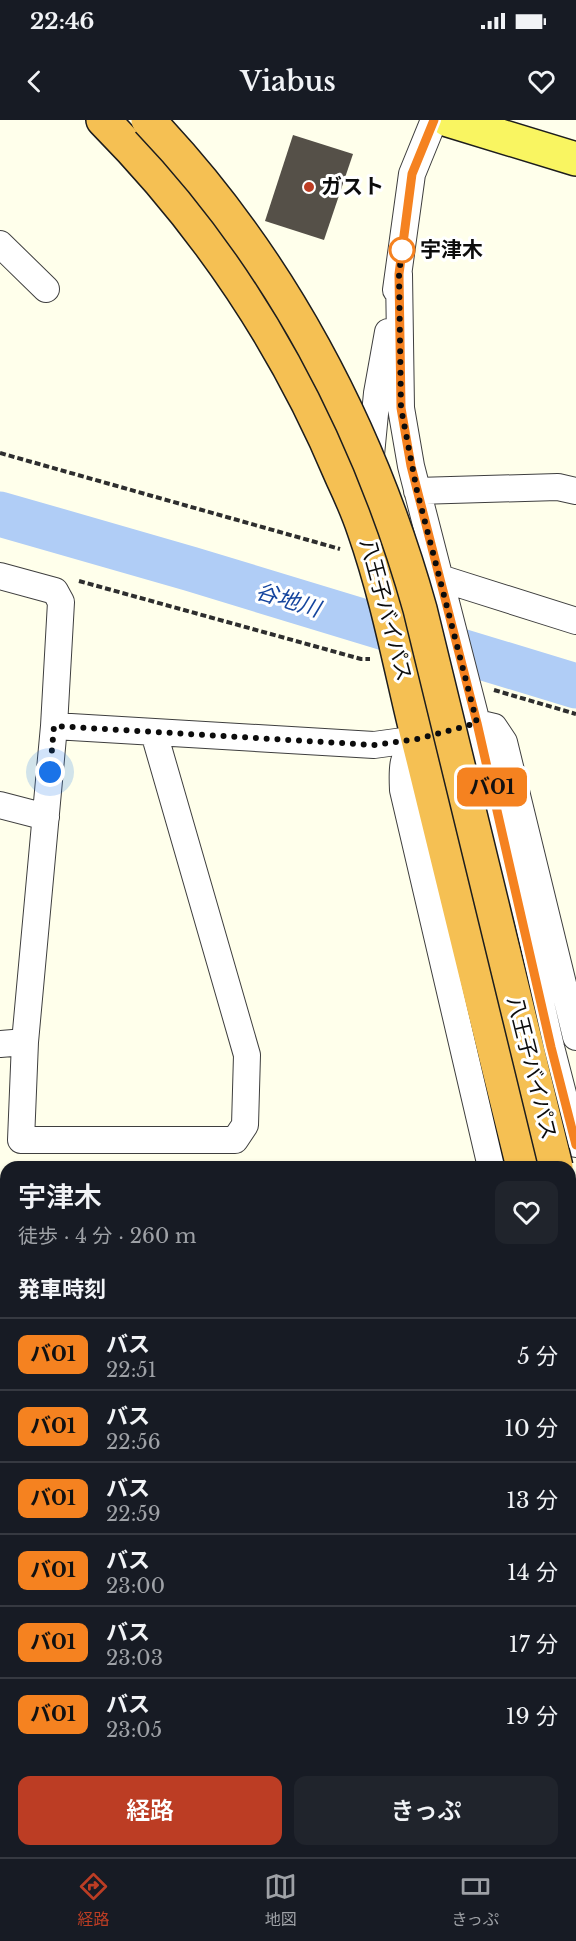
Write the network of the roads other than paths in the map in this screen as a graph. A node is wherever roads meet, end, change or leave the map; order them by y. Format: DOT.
graph roads {
  1 [pos="103,120"];
  2 [pos="148,120"];
  3 [pos="434,120"];
  4 [pos="448,120"];
  5 [pos="576,159"];
  6 [pos="0,244"];
  7 [pos="399,274"];
  8 [pos="46,289"];
  9 [pos="417,491"];
  10 [pos="576,491"];
  11 [pos="371,551"];
  12 [pos="0,576"];
  13 [pos="441,582"];
  14 [pos="576,621"];
  15 [pos="477,723"];
  16 [pos="54,726"];
  17 [pos="154,733"];
  18 [pos="418,739"];
  19 [pos="0,805"];
  20 [pos="46,817"];
  21 [pos="571,1000"];
  22 [pos="576,1037"];
  23 [pos="25,1042"];
  24 [pos="0,1044"];
  25 [pos="576,1144"];
  26 [pos="490,1161"];
  27 [pos="522,1161"];
  28 [pos="555,1161"];
  1 -- 11 [label="highway, 八王子バイパス"];
  2 -- 28 [label="highway, 八王子バイパス, bridge"];
  3 -- 7 [label="street"];
  4 -- 5 [label="main road"];
  6 -- 8 [label="street"];
  7 -- 9 [label="street"];
  7 -- 11 [label="street"];
  9 -- 10 [label="street"];
  9 -- 13 [label="street"];
  11 -- 18 [label="highway, 八王子バイパス"];
  12 -- 16 [label="street"];
  13 -- 14 [label="street"];
  13 -- 15 [label="street"];
  15 -- 18 [label="street"];
  15 -- 21 [label="street"];
  15 -- 25 [label="street"];
  16 -- 17 [label="street"];
  16 -- 20 [label="street"];
  17 -- 18 [label="street"];
  17 -- 23 [label="street"];
  18 -- 26 [label="street"];
  18 -- 27 [label="highway, 八王子バイパス"];
  19 -- 20 [label="street"];
  20 -- 23 [label="street"];
  21 -- 22 [label="street"];
  23 -- 24 [label="street"];
}
